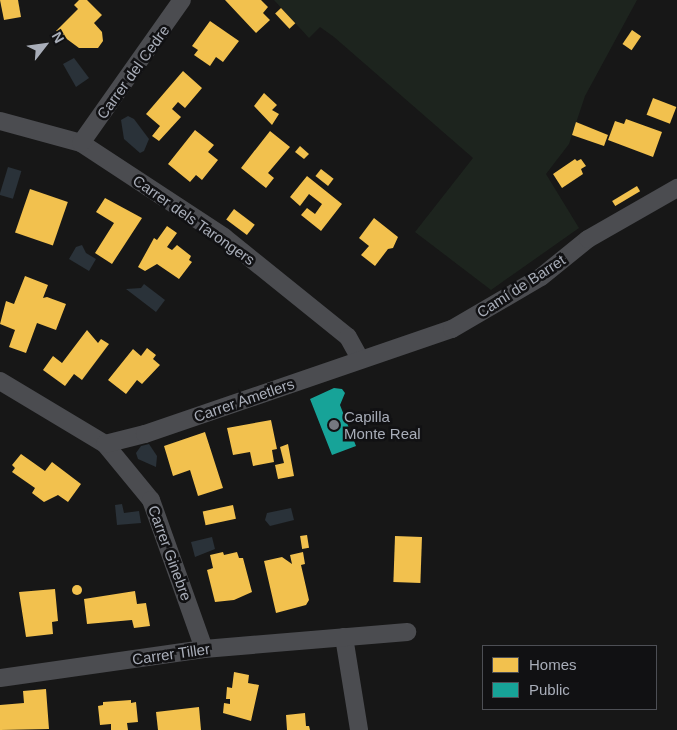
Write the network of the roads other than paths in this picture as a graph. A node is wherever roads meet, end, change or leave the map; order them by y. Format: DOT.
graph roads {
  1 [pos="182,0"];
  2 [pos="0,121"];
  3 [pos="81,143"];
  4 [pos="677,188"];
  5 [pos="382,353"];
  6 [pos="362,360"];
  7 [pos="0,381"];
  8 [pos="106,444"];
  9 [pos="407,632"];
  10 [pos="344,637"];
  11 [pos="204,649"];
  12 [pos="0,678"];
  13 [pos="359,730"];
  1 -- 3 [label="street, Carrer del Cedre"];
  2 -- 3 [label="street, Carrer dels Tarongers"];
  3 -- 6 [label="street, Carrer dels Tarongers"];
  4 -- 5 [label="street, Camí de Barret"];
  5 -- 6 [label="street, Carrer Ametlers"];
  6 -- 8 [label="street, Carrer Ametlers"];
  7 -- 8 [label="street, Carrer Ginebre"];
  8 -- 11 [label="street, Carrer Ginebre"];
  9 -- 10 [label="street, Carrer Tiller"];
  10 -- 11 [label="street, Carrer Tiller"];
  10 -- 13 [label="street"];
  11 -- 12 [label="street, Carrer Tiller"];
}
